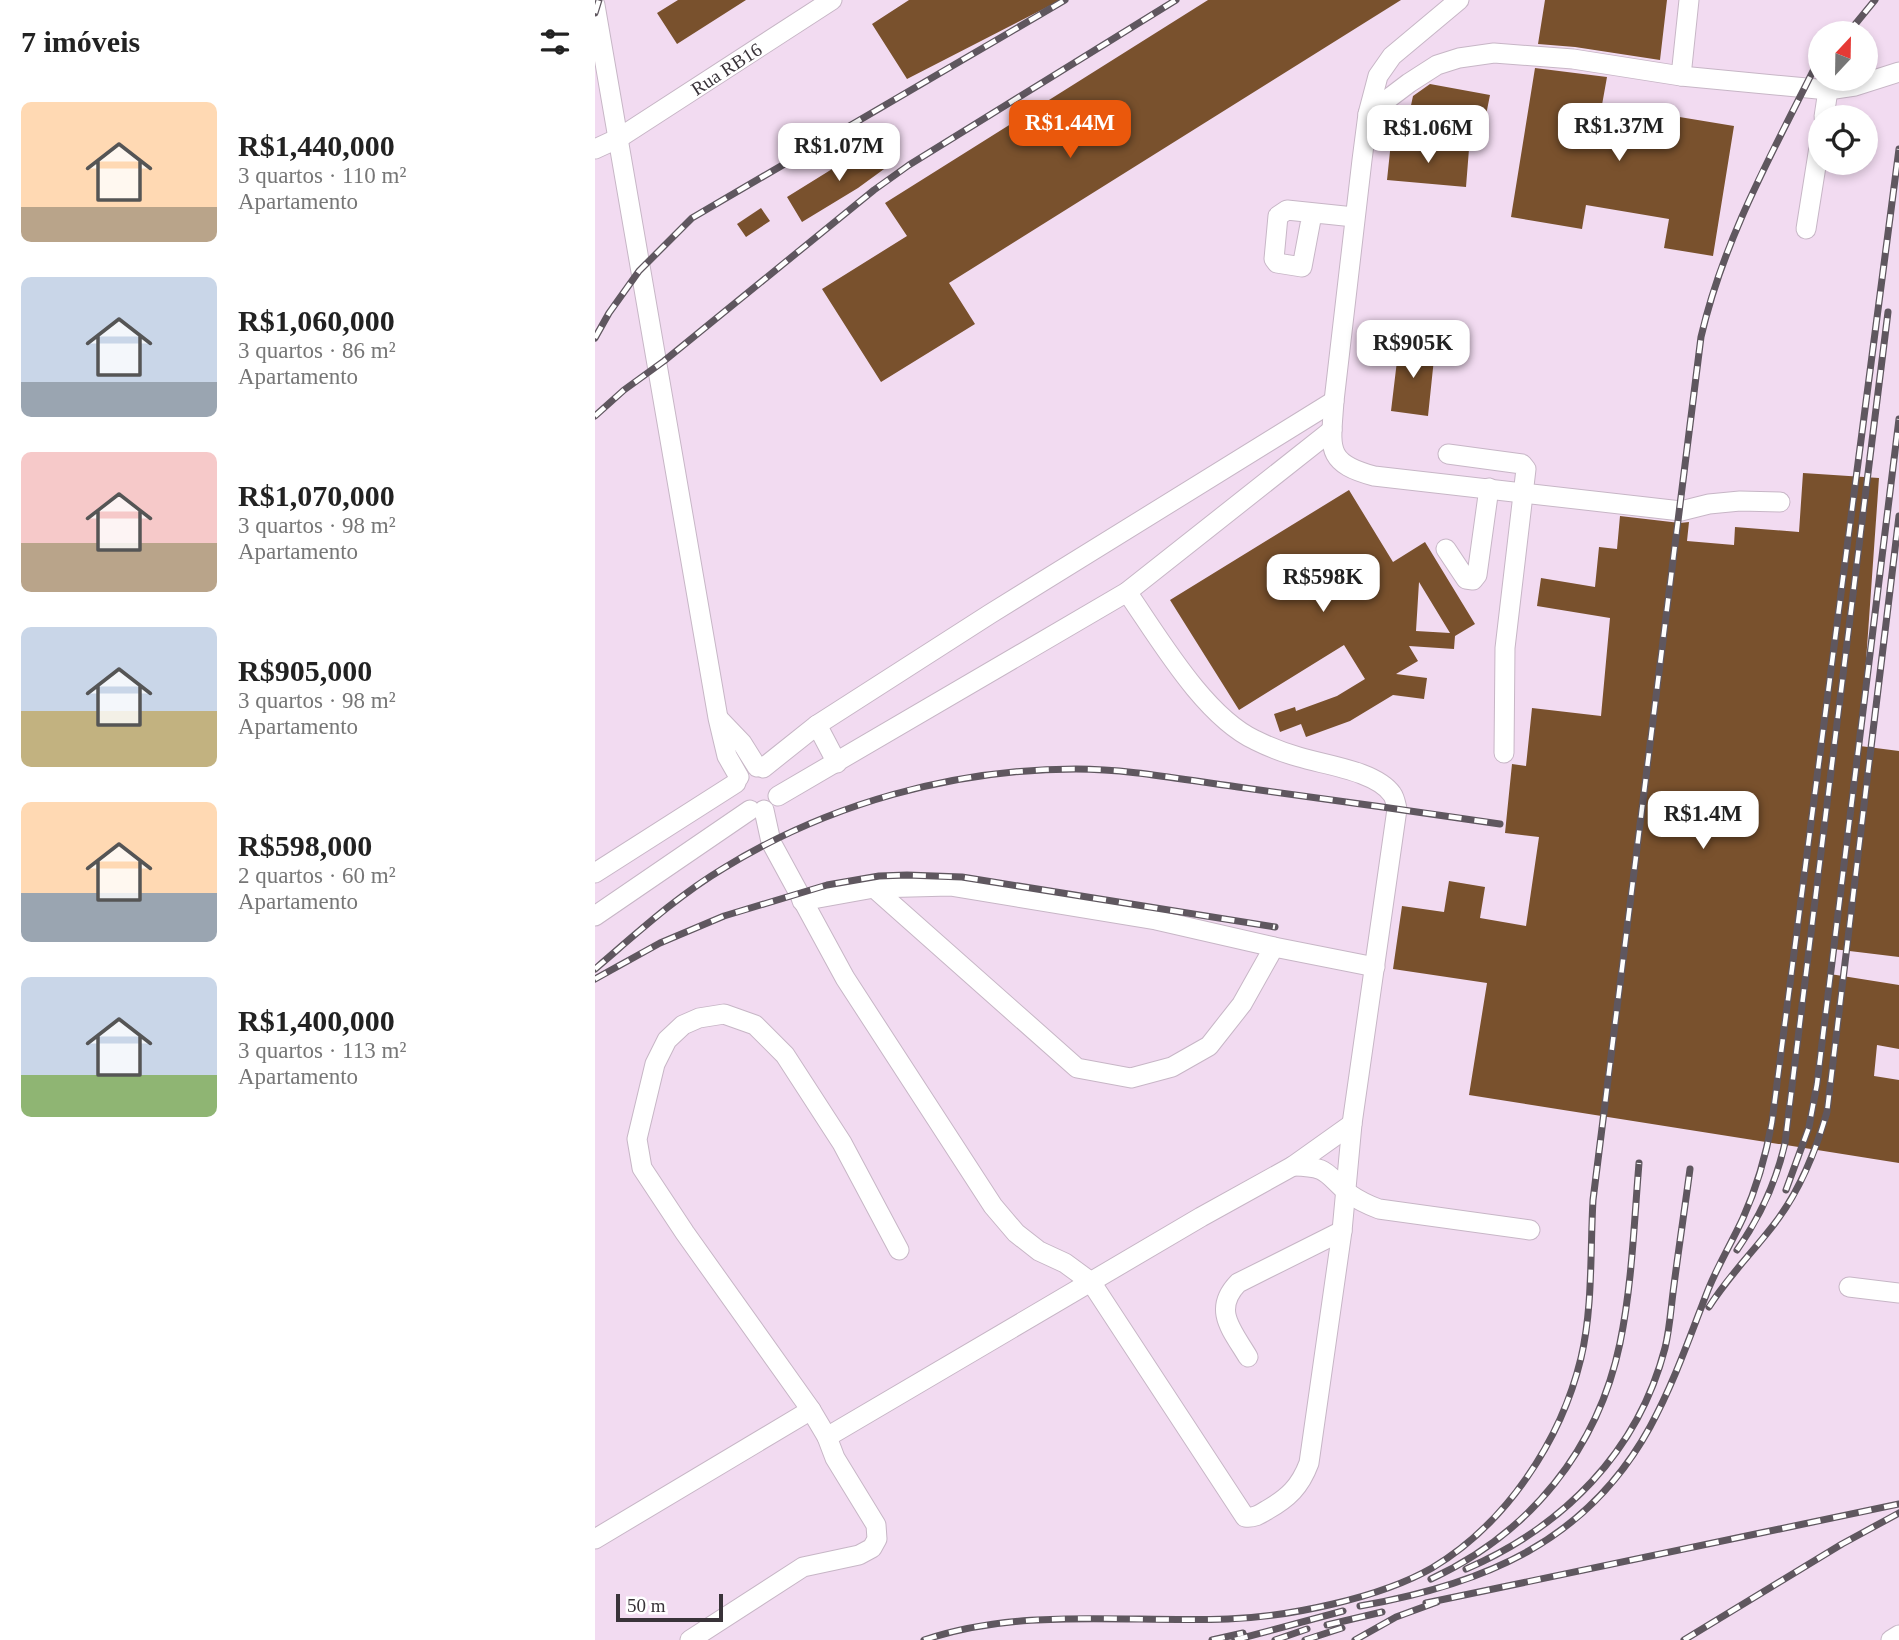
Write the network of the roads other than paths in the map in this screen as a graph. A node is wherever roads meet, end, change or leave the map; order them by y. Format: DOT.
graph roads {
  1 [pos="832,0"];
  2 [pos="1459,0"];
  3 [pos="1689,0"];
  4 [pos="595,5"];
  5 [pos="1899,72"];
  6 [pos="1681,76"];
  7 [pos="1878,79"];
  8 [pos="1808,88"];
  9 [pos="1368,114"];
  10 [pos="619,138"];
  11 [pos="595,149"];
  12 [pos="1815,175"];
  13 [pos="1312,214"];
  14 [pos="1355,217"];
  15 [pos="1806,229"];
  16 [pos="1334,401"];
  17 [pos="1332,430"];
  18 [pos="1448,454"];
  19 [pos="1489,488"];
  20 [pos="1522,492"];
  21 [pos="1780,502"];
  22 [pos="1445,549"];
  23 [pos="1127,592"];
  24 [pos="718,718"];
  25 [pos="817,725"];
  26 [pos="1504,753"];
  27 [pos="837,763"];
  28 [pos="760,768"];
  29 [pos="737,780"];
  30 [pos="778,796"];
  31 [pos="757,810"];
  32 [pos="595,873"];
  33 [pos="874,888"];
  34 [pos="802,901"];
  35 [pos="595,916"];
  36 [pos="1273,947"];
  37 [pos="1375,967"];
  38 [pos="1352,1124"];
  39 [pos="1293,1166"];
  40 [pos="1346,1191"];
  41 [pos="1530,1230"];
  42 [pos="1342,1231"];
  43 [pos="899,1250"];
  44 [pos="1091,1282"];
  45 [pos="1849,1287"];
  46 [pos="1899,1293"];
  47 [pos="1248,1357"];
  48 [pos="811,1410"];
  49 [pos="827,1437"];
  50 [pos="595,1539"];
  51 [pos="1899,1635"];
  52 [pos="690,1640"];
  53 [pos="1891,1640"];
  1 -- 10 [label="lane, Rua RB16"];
  2 -- 9 [label="lane"];
  3 -- 6 [label="lane"];
  4 -- 10 [label="lane"];
  5 -- 7 [label="lane"];
  6 -- 8 [label="lane"];
  6 -- 9 [label="lane"];
  9 -- 14 [label="lane"];
  10 -- 11 [label="lane, Rua RB16"];
  10 -- 24 [label="lane"];
  12 -- 15 [label="lane"];
  13 -- 14 [label="lane"];
  14 -- 16 [label="lane"];
  16 -- 17 [label="lane"];
  16 -- 25 [label="lane"];
  17 -- 19 [label="lane"];
  17 -- 23 [label="lane"];
  18 -- 20 [label="lane"];
  19 -- 20 [label="lane"];
  19 -- 22 [label="lane"];
  20 -- 21 [label="lane"];
  20 -- 26 [label="lane"];
  23 -- 27 [label="lane"];
  23 -- 37 [label="lane"];
  24 -- 28 [label="lane"];
  24 -- 29 [label="lane"];
  25 -- 27 [label="lane"];
  25 -- 28 [label="lane"];
  27 -- 30 [label="lane"];
  28 -- 29 [label="lane"];
  28 -- 30 [label="lane"];
  29 -- 31 [label="lane"];
  29 -- 32 [label="lane"];
  30 -- 31 [label="lane"];
  31 -- 34 [label="lane"];
  31 -- 35 [label="lane"];
  33 -- 34 [label="lane"];
  33 -- 36 [label="lane"];
  33 -- 36 [label="lane"];
  34 -- 44 [label="lane"];
  36 -- 37 [label="lane"];
  37 -- 38 [label="lane"];
  38 -- 39 [label="lane"];
  38 -- 40 [label="lane"];
  39 -- 40 [label="lane"];
  39 -- 44 [label="lane"];
  40 -- 41 [label="lane"];
  40 -- 42 [label="lane"];
  42 -- 44 [label="lane"];
  42 -- 47 [label="lane"];
  43 -- 48 [label="lane"];
  44 -- 49 [label="lane"];
  45 -- 46 [label="lane"];
  48 -- 49 [label="lane"];
  48 -- 50 [label="lane"];
  49 -- 52 [label="lane"];
  51 -- 53 [label="lane"];
}
